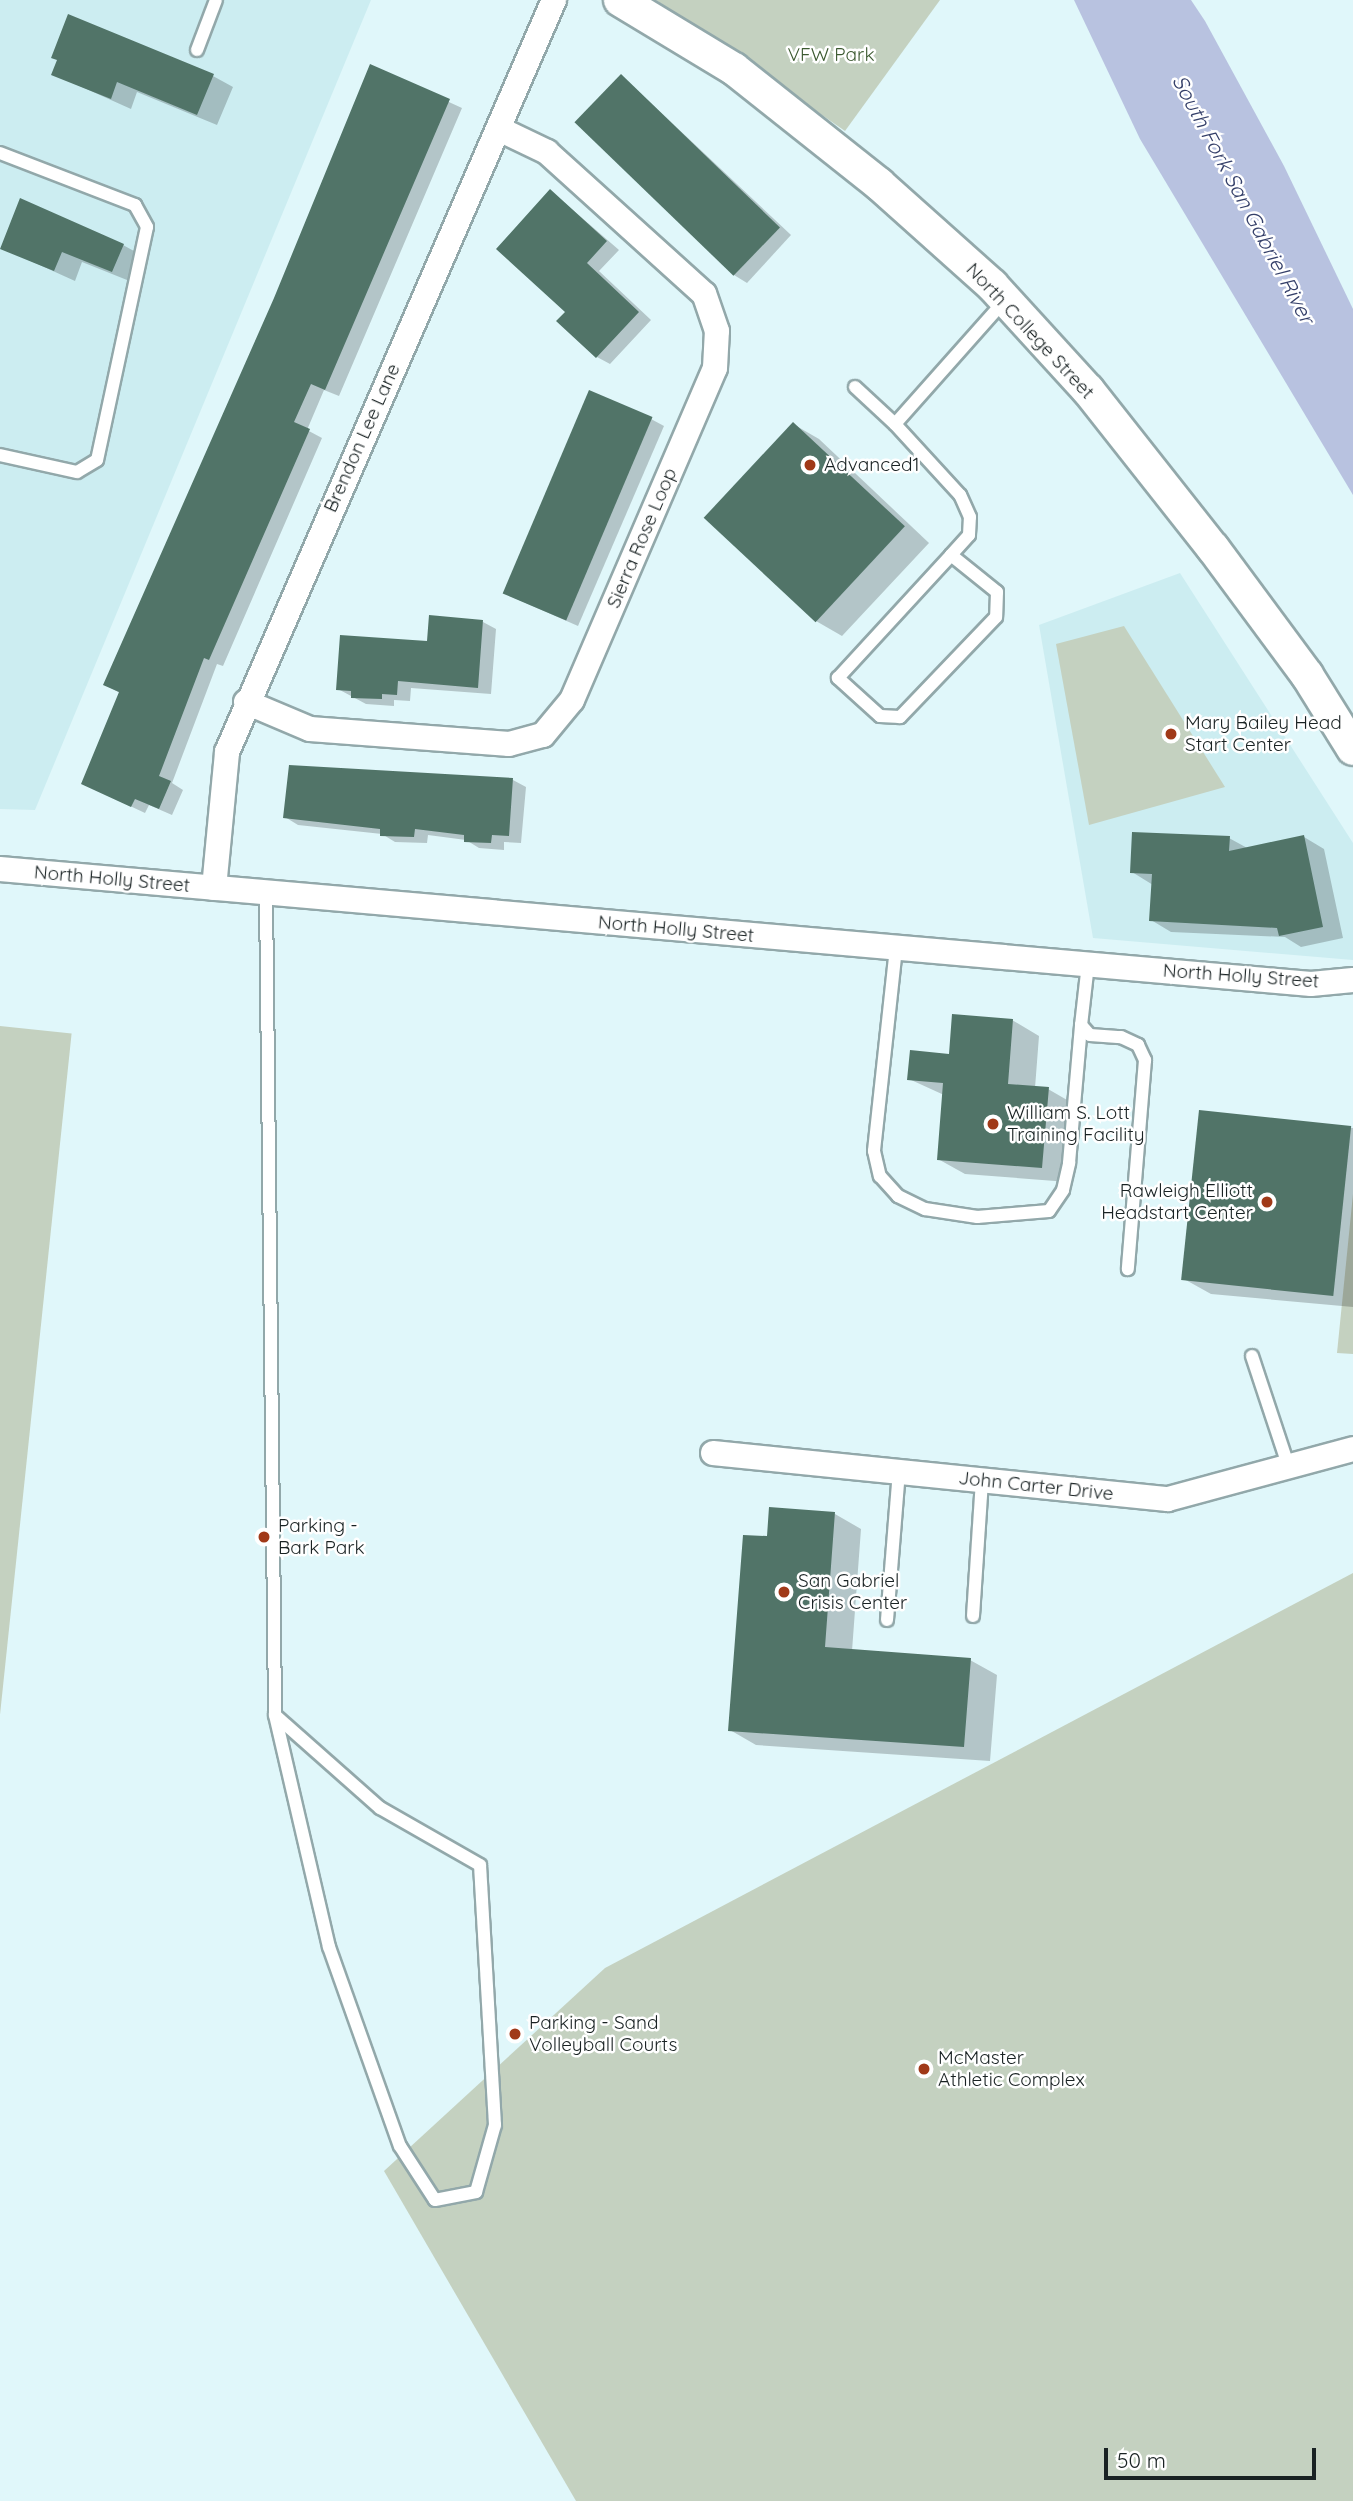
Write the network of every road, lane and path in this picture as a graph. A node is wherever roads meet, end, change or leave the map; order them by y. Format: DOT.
graph roads {
  1 [pos="216,0"];
  2 [pos="554,0"];
  3 [pos="620,0"];
  4 [pos="197,50"];
  5 [pos="499,129"];
  6 [pos="0,153"];
  7 [pos="1005,300"];
  8 [pos="855,387"];
  9 [pos="895,424"];
  10 [pos="0,455"];
  11 [pos="951,555"];
  12 [pos="246,702"];
  13 [pos="1353,749"];
  14 [pos="0,869"];
  15 [pos="214,888"];
  16 [pos="266,893"];
  17 [pos="896,948"];
  18 [pos="1088,964"];
  19 [pos="1353,980"];
  20 [pos="1081,1025"];
  21 [pos="1128,1269"];
  22 [pos="1252,1356"];
  23 [pos="1353,1450"];
  24 [pos="713,1453"];
  25 [pos="1289,1468"];
  26 [pos="900,1472"];
  27 [pos="982,1480"];
  28 [pos="973,1616"];
  29 [pos="887,1619"];
  30 [pos="275,1715"];
  1 -- 4 [label="lane"];
  2 -- 5 [label="street, Brendon Lee Lane"];
  3 -- 7 [label="street, North College Street"];
  5 -- 12 [label="street, Brendon Lee Lane"];
  5 -- 12 [label="street, Sierra Rose Loop"];
  6 -- 10 [label="lane"];
  7 -- 9 [label="lane"];
  7 -- 13 [label="street, North College Street"];
  8 -- 9 [label="lane"];
  9 -- 11 [label="lane"];
  11 -- 11 [label="lane"];
  12 -- 15 [label="street, Brendon Lee Lane"];
  14 -- 15 [label="street, North Holly Street"];
  15 -- 16 [label="street, North Holly Street"];
  16 -- 17 [label="street, North Holly Street"];
  16 -- 30 [label="lane"];
  17 -- 18 [label="street, North Holly Street"];
  17 -- 20 [label="lane"];
  18 -- 19 [label="street, North Holly Street"];
  18 -- 20 [label="lane"];
  20 -- 21 [label="lane"];
  22 -- 25 [label="lane"];
  23 -- 25 [label="street, John Carter Drive"];
  24 -- 26 [label="street, John Carter Drive"];
  25 -- 27 [label="street, John Carter Drive"];
  26 -- 27 [label="street, John Carter Drive"];
  26 -- 29 [label="lane"];
  27 -- 28 [label="lane"];
  30 -- 30 [label="lane"];
}
